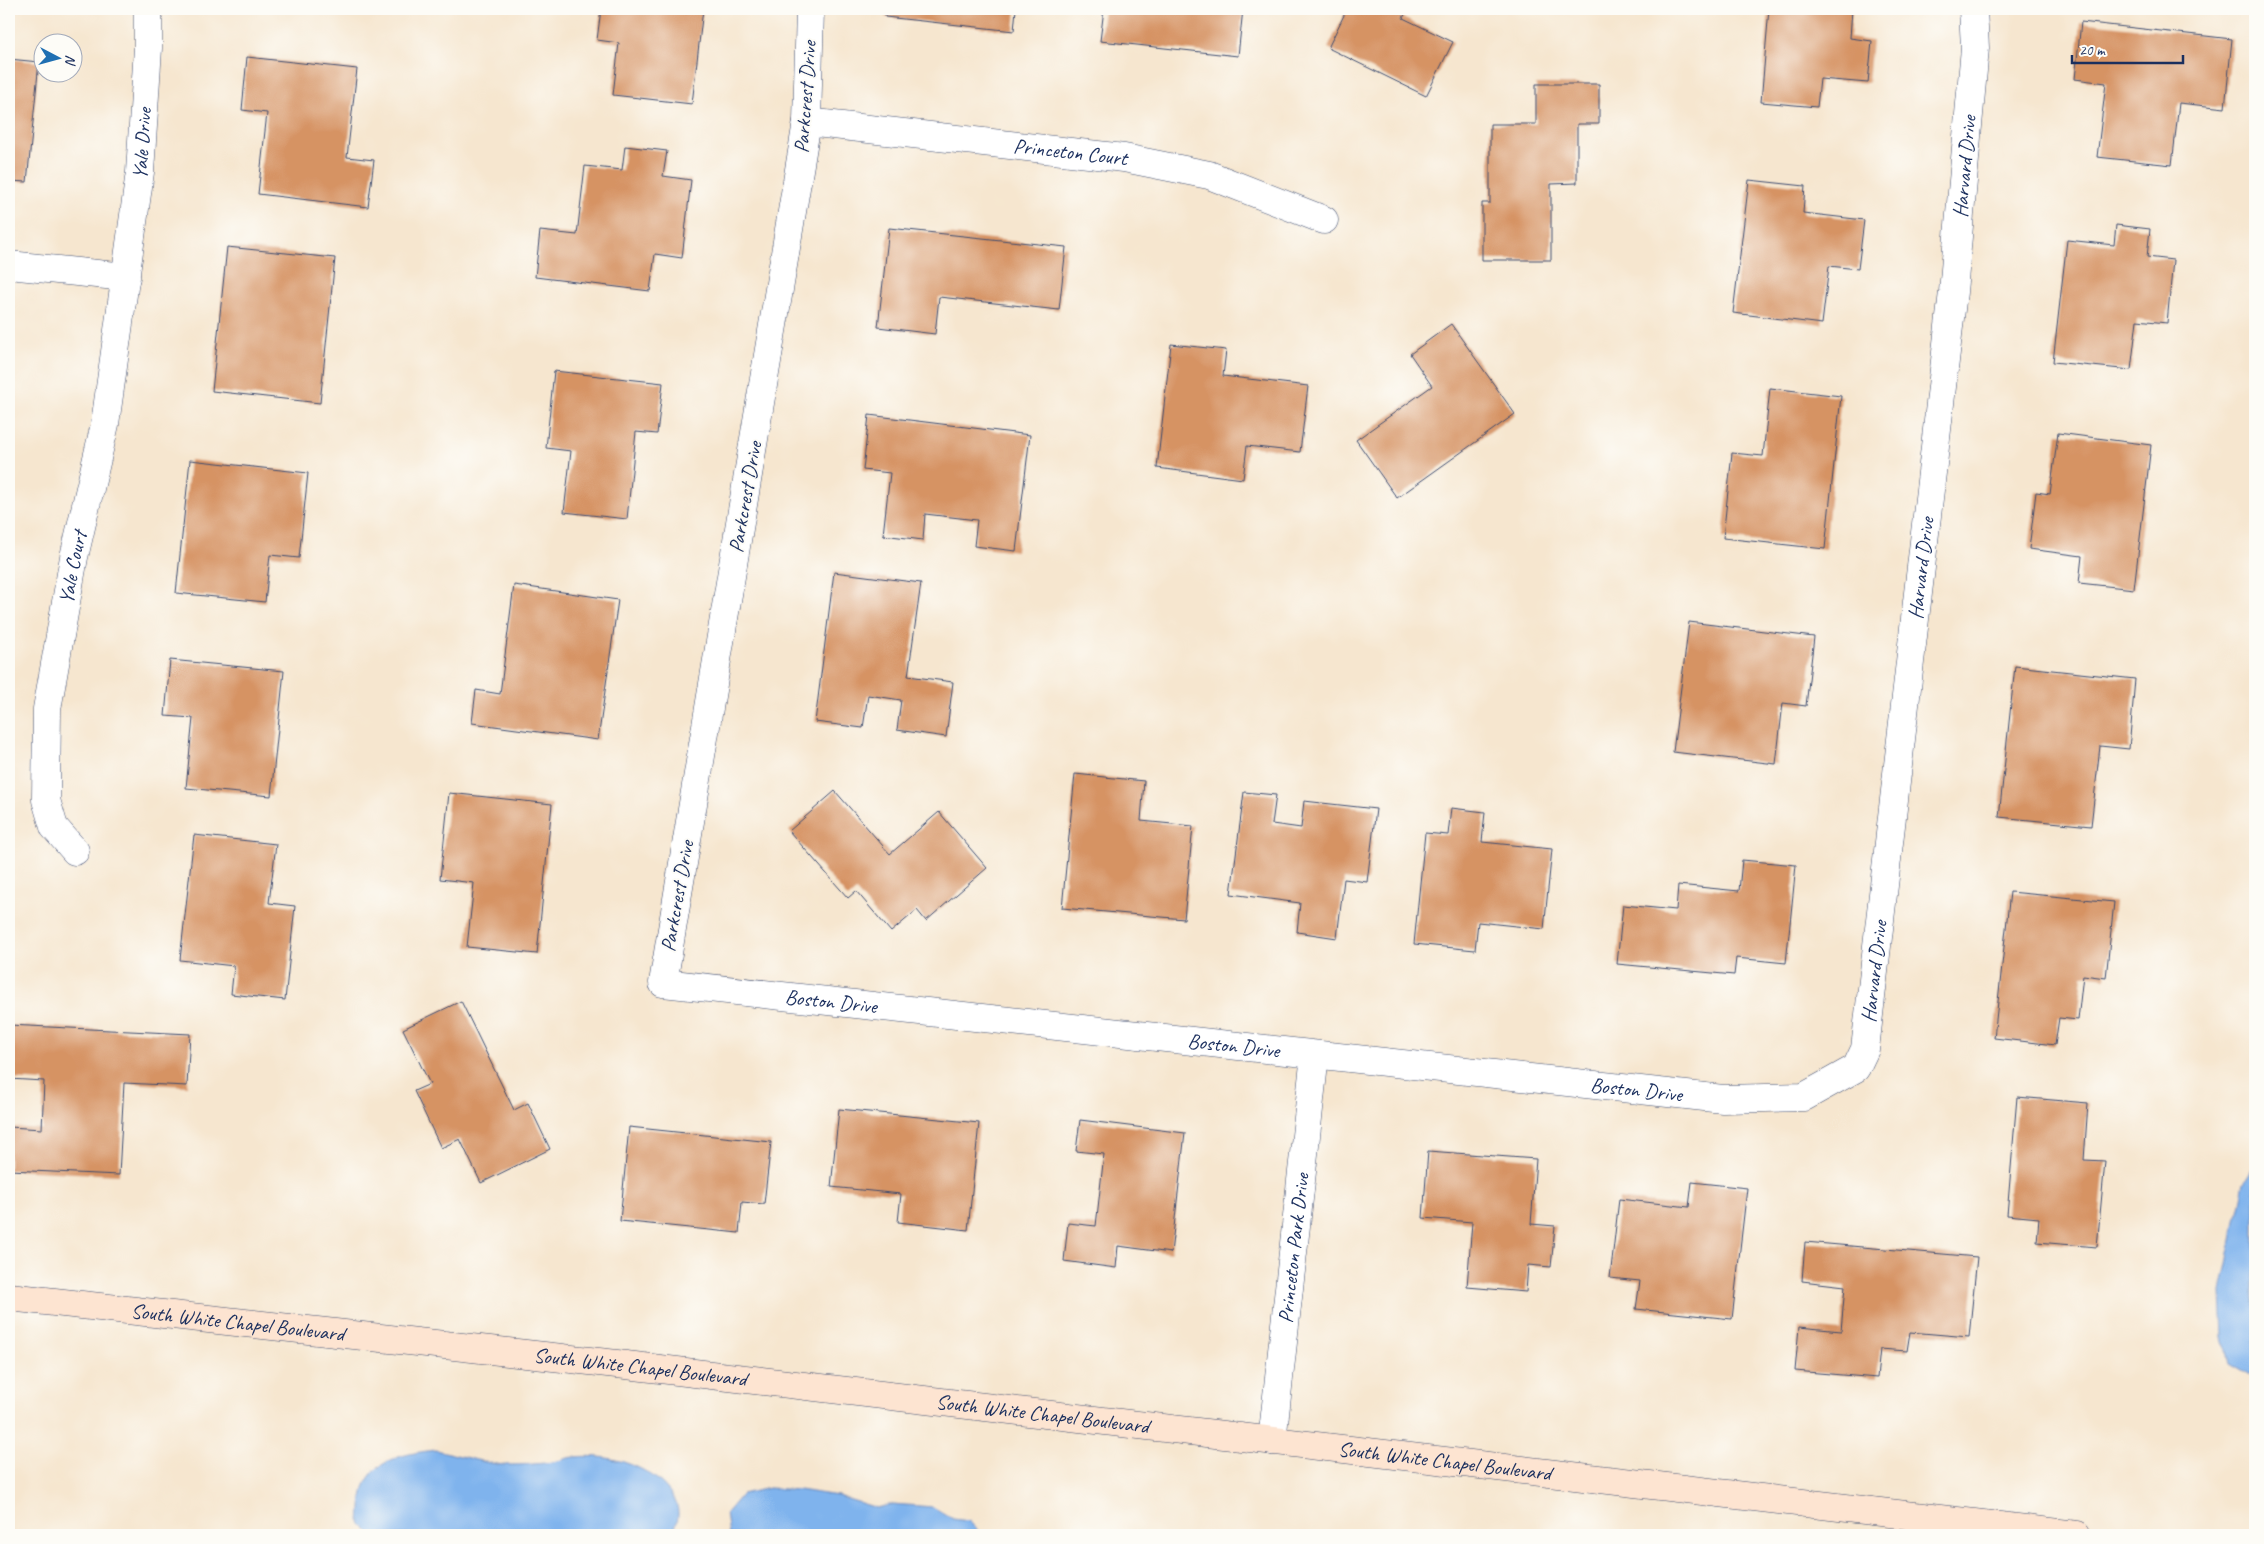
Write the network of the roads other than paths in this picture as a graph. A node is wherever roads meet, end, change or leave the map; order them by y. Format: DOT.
graph roads {
  1 [pos="148,9"];
  2 [pos="810,9"];
  3 [pos="1973,9"];
  4 [pos="807,122"];
  5 [pos="1324,220"];
  6 [pos="9,265"];
  7 [pos="126,278"];
  8 [pos="75,851"];
  9 [pos="663,983"];
  10 [pos="1315,1055"];
  11 [pos="1804,1096"];
  12 [pos="9,1297"];
  13 [pos="1272,1441"];
  14 [pos="2077,1535"];
  1 -- 7 [label="street, Yale Drive"];
  2 -- 4 [label="street, Parkcrest Drive"];
  3 -- 11 [label="street, Harvard Drive"];
  4 -- 5 [label="street, Princeton Court"];
  4 -- 9 [label="street, Parkcrest Drive"];
  6 -- 7 [label="street"];
  7 -- 8 [label="street, Yale Court"];
  9 -- 10 [label="street, Boston Drive"];
  10 -- 11 [label="street, Boston Drive"];
  10 -- 13 [label="street, Princeton Park Drive"];
  12 -- 13 [label="main road, South White Chapel Boulevard"];
  13 -- 14 [label="main road, South White Chapel Boulevard"];
}
